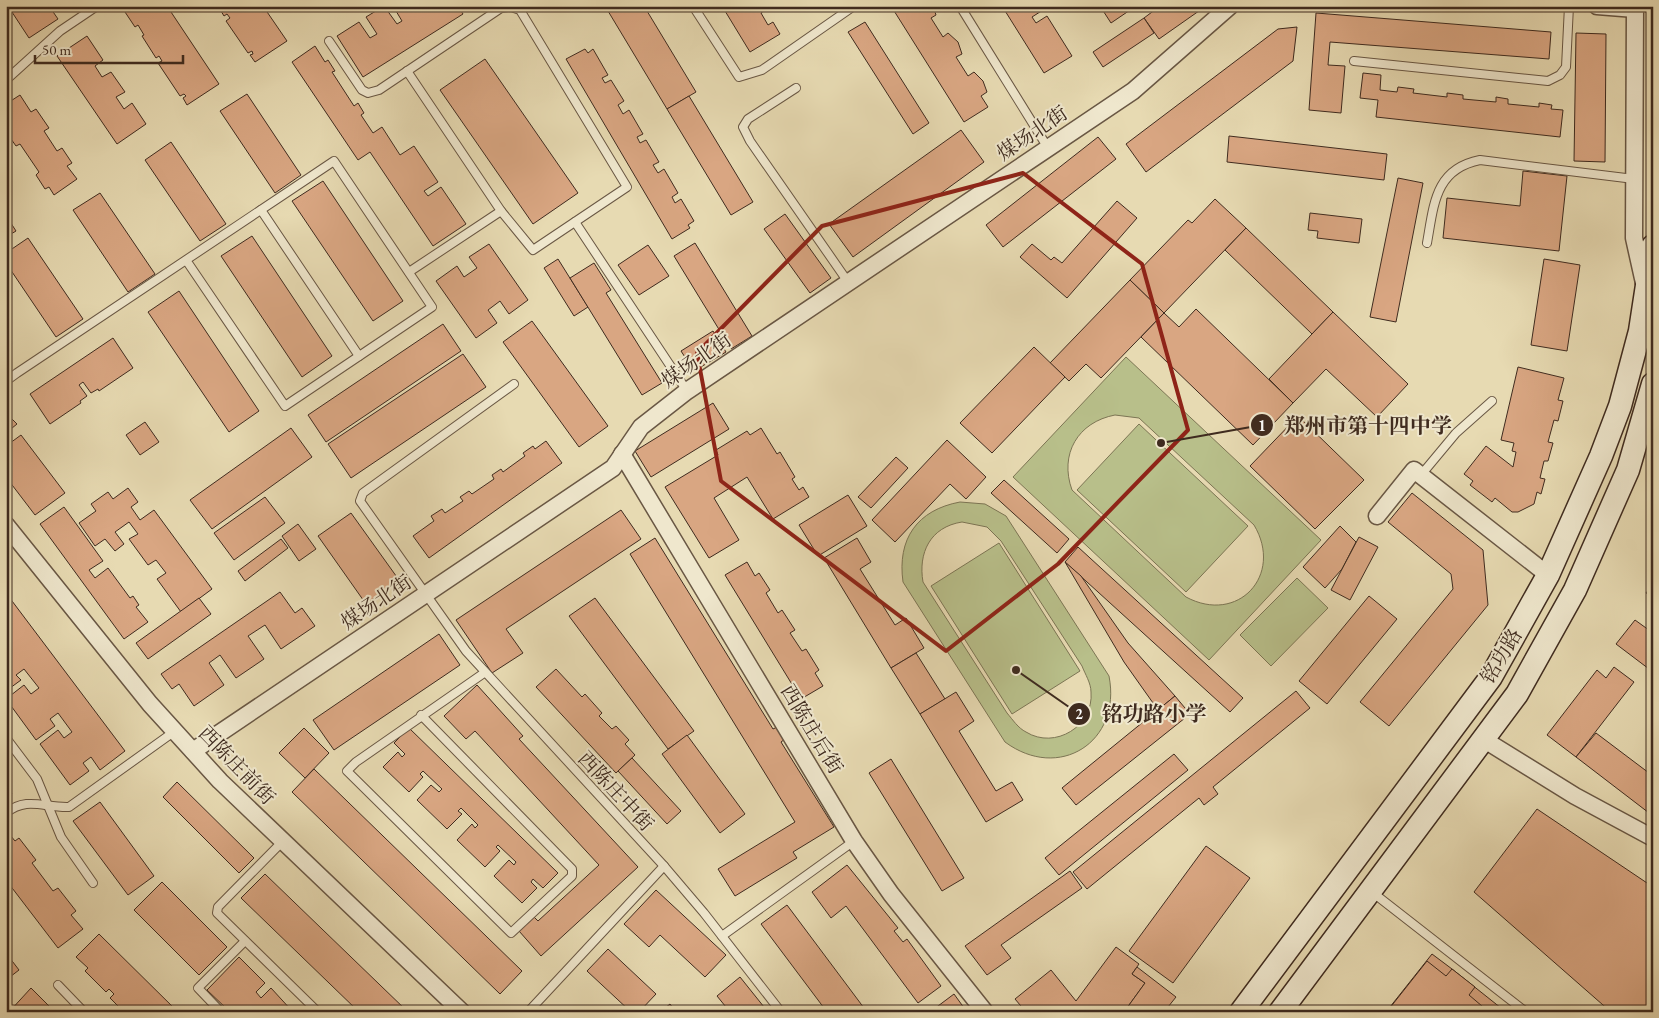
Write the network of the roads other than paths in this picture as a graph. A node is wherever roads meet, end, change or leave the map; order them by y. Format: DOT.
graph roads {
  1 [pos="97,6"];
  2 [pos="693,6"];
  3 [pos="854,6"];
  4 [pos="960,6"];
  5 [pos="1230,6"];
  6 [pos="1569,6"];
  7 [pos="1597,6"];
  8 [pos="1635,8"];
  9 [pos="329,41"];
  10 [pos="1354,61"];
  11 [pos="407,71"];
  12 [pos="6,80"];
  13 [pos="796,88"];
  14 [pos="1048,148"];
  15 [pos="1634,179"];
  16 [pos="261,210"];
  17 [pos="500,211"];
  18 [pos="575,222"];
  19 [pos="1427,243"];
  20 [pos="1653,246"];
  21 [pos="186,260"];
  22 [pos="408,272"];
  23 [pos="848,282"];
  24 [pos="1647,294"];
  25 [pos="359,356"];
  26 [pos="6,381"];
  27 [pos="514,384"];
  28 [pos="1653,384"];
  29 [pos="687,390"];
  30 [pos="1492,401"];
  31 [pos="622,454"];
  32 [pos="1421,475"];
  33 [pos="1377,516"];
  34 [pos="9,535"];
  35 [pos="1548,575"];
  36 [pos="426,594"];
  37 [pos="484,673"];
  38 [pos="421,715"];
  39 [pos="174,731"];
  40 [pos="6,738"];
  41 [pos="1483,739"];
  42 [pos="192,751"];
  43 [pos="50,808"];
  44 [pos="6,812"];
  45 [pos="1653,838"];
  46 [pos="283,841"];
  47 [pos="854,841"];
  48 [pos="664,866"];
  49 [pos="93,883"];
  50 [pos="1370,891"];
  51 [pos="722,936"];
  52 [pos="245,941"];
  53 [pos="58,985"];
  54 [pos="84,1012"];
  55 [pos="222,1012"];
  56 [pos="318,1012"];
  57 [pos="462,1012"];
  58 [pos="528,1012"];
  59 [pos="781,1012"];
  60 [pos="985,1012"];
  61 [pos="1241,1012"];
  62 [pos="1280,1012"];
  63 [pos="1526,1012"];
  1 -- 12 [label="lane"];
  2 -- 3 [label="lane"];
  4 -- 14 [label="lane"];
  5 -- 14 [label="street, 煤场北街"];
  6 -- 10 [label="lane"];
  7 -- 8 [label="street"];
  8 -- 15 [label="street"];
  9 -- 11 [label="lane"];
  11 -- 17 [label="lane"];
  11 -- 18 [label="lane"];
  13 -- 23 [label="lane"];
  14 -- 23 [label="street, 煤场北街"];
  15 -- 19 [label="lane"];
  15 -- 24 [label="street"];
  16 -- 21 [label="lane"];
  16 -- 22 [label="lane"];
  16 -- 25 [label="lane"];
  17 -- 18 [label="lane"];
  17 -- 22 [label="lane"];
  18 -- 29 [label="lane"];
  20 -- 24 [label="main road, 铭功路"];
  21 -- 25 [label="lane"];
  21 -- 26 [label="lane"];
  22 -- 25 [label="lane"];
  23 -- 29 [label="street, 煤场北街"];
  24 -- 35 [label="main road, 铭功路"];
  27 -- 36 [label="lane, 西陈庄中街"];
  28 -- 41 [label="main road, 铭功路"];
  29 -- 31 [label="street, 煤场北街"];
  30 -- 32 [label="lane"];
  31 -- 36 [label="street, 煤场北街"];
  31 -- 47 [label="street, 西陈庄后街"];
  32 -- 33 [label="street"];
  32 -- 35 [label="street"];
  34 -- 39 [label="street, 西陈庄前街"];
  35 -- 61 [label="main road, 铭功路"];
  36 -- 37 [label="lane, 西陈庄中街"];
  36 -- 42 [label="street, 煤场北街"];
  37 -- 38 [label="lane"];
  37 -- 48 [label="lane, 西陈庄中街"];
  38 -- 38 [label="lane"];
  39 -- 42 [label="street, 西陈庄前街"];
  39 -- 43 [label="lane"];
  40 -- 43 [label="lane"];
  41 -- 45 [label="street"];
  41 -- 50 [label="main road, 铭功路"];
  42 -- 46 [label="street, 西陈庄前街"];
  43 -- 44 [label="lane"];
  43 -- 49 [label="lane"];
  46 -- 52 [label="lane"];
  46 -- 57 [label="street, 西陈庄前街"];
  47 -- 51 [label="lane"];
  47 -- 60 [label="street, 西陈庄后街"];
  48 -- 51 [label="lane, 西陈庄中街"];
  48 -- 58 [label="lane"];
  50 -- 62 [label="main road, 铭功路"];
  50 -- 63 [label="lane"];
  51 -- 59 [label="lane, 西陈庄中街"];
  52 -- 55 [label="lane"];
  52 -- 56 [label="lane"];
  53 -- 54 [label="lane"];
}
